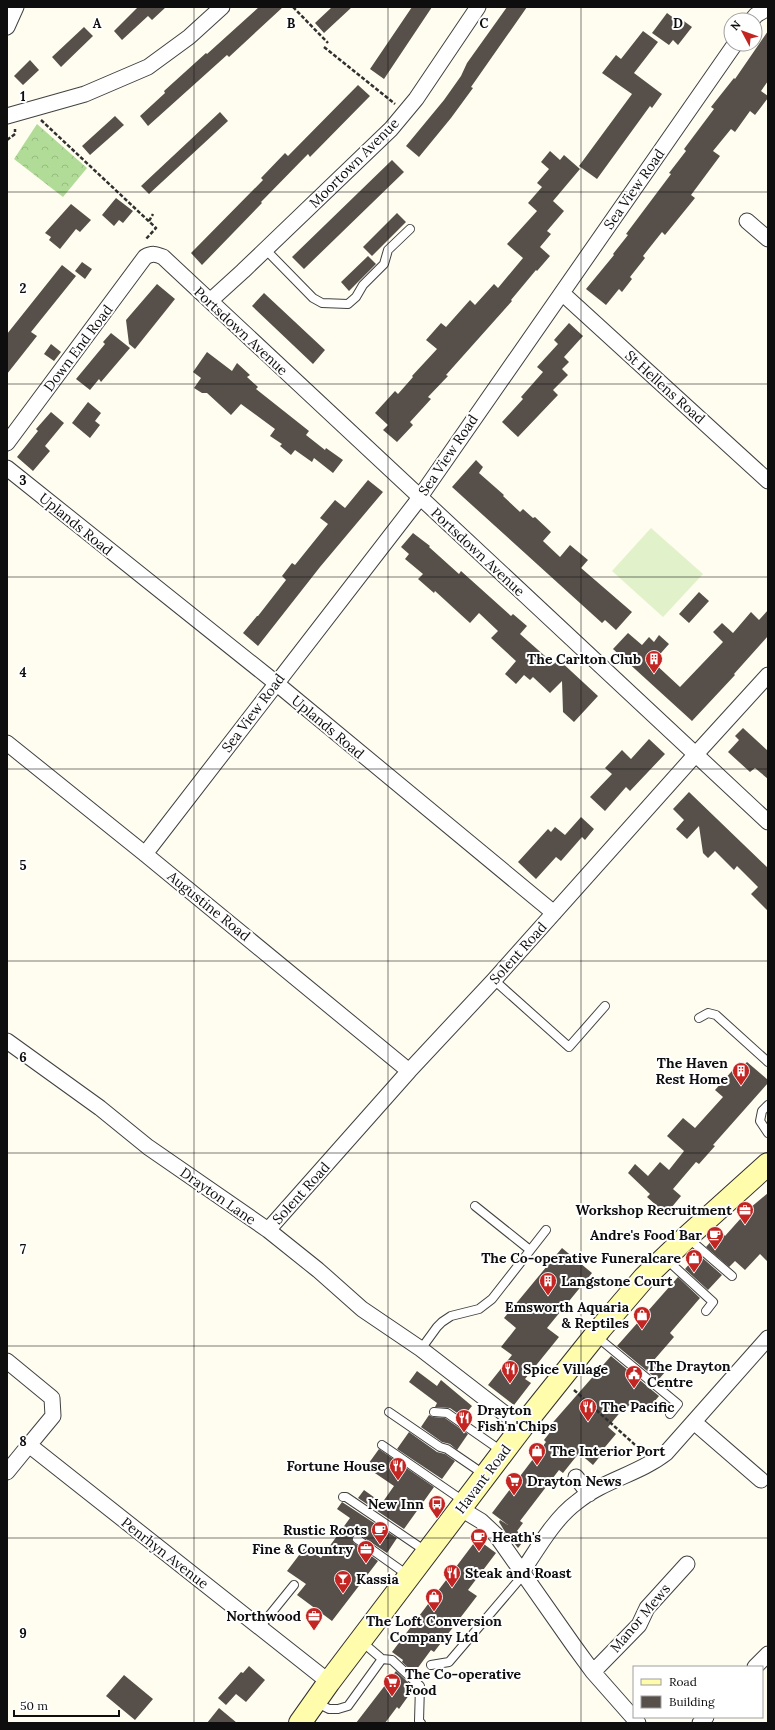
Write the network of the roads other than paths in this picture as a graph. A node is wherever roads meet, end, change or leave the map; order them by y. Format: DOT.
graph roads {
  1 [pos="16,7"];
  2 [pos="222,7"];
  3 [pos="478,7"];
  4 [pos="7,27"];
  5 [pos="729,52"];
  6 [pos="7,116"];
  7 [pos="747,221"];
  8 [pos="410,229"];
  9 [pos="768,239"];
  10 [pos="148,247"];
  11 [pos="266,250"];
  12 [pos="562,293"];
  13 [pos="210,301"];
  14 [pos="7,443"];
  15 [pos="7,468"];
  16 [pos="768,481"];
  17 [pos="419,498"];
  18 [pos="768,675"];
  19 [pos="276,683"];
  20 [pos="7,743"];
  21 [pos="696,754"];
  22 [pos="768,822"];
  23 [pos="145,854"];
  24 [pos="554,913"];
  25 [pos="494,980"];
  26 [pos="605,1006"];
  27 [pos="699,1018"];
  28 [pos="7,1041"];
  29 [pos="768,1062"];
  30 [pos="410,1072"];
  31 [pos="768,1105"];
  32 [pos="768,1133"];
  33 [pos="766,1170"];
  34 [pos="475,1206"];
  35 [pos="268,1230"];
  36 [pos="546,1230"];
  37 [pos="687,1237"];
  38 [pos="530,1250"];
  39 [pos="665,1258"];
  40 [pos="732,1276"];
  41 [pos="706,1311"];
  42 [pos="595,1335"];
  43 [pos="768,1338"];
  44 [pos="421,1349"];
  45 [pos="7,1360"];
  46 [pos="389,1412"];
  47 [pos="434,1412"];
  48 [pos="670,1414"];
  49 [pos="694,1422"];
  50 [pos="522,1427"];
  51 [pos="29,1445"];
  52 [pos="382,1445"];
  53 [pos="503,1452"];
  54 [pos="7,1472"];
  55 [pos="486,1476"];
  56 [pos="576,1477"];
  57 [pos="762,1480"];
  58 [pos="589,1494"];
  59 [pos="343,1497"];
  60 [pos="464,1505"];
  61 [pos="357,1539"];
  62 [pos="428,1552"];
  63 [pos="687,1564"];
  64 [pos="523,1573"];
  65 [pos="410,1576"];
  66 [pos="294,1585"];
  67 [pos="260,1627"];
  68 [pos="361,1640"];
  69 [pos="768,1654"];
  70 [pos="382,1659"];
  71 [pos="431,1665"];
  72 [pos="756,1666"];
  73 [pos="593,1672"];
  74 [pos="329,1682"];
  75 [pos="315,1701"];
  76 [pos="633,1717"];
  77 [pos="300,1723"];
  78 [pos="421,1723"];
  1 -- 4 [label="street"];
  2 -- 6 [label="street"];
  3 -- 11 [label="street, Moortown Avenue"];
  5 -- 12 [label="street, Sea View Road"];
  7 -- 9 [label="street"];
  8 -- 11 [label="lane"];
  10 -- 13 [label="street, Portsdown Avenue"];
  10 -- 14 [label="street, Down End Road"];
  11 -- 13 [label="street, Moortown Avenue"];
  12 -- 16 [label="street, St Hellens Road"];
  12 -- 17 [label="street, Sea View Road"];
  13 -- 17 [label="street, Portsdown Avenue"];
  15 -- 19 [label="street, Uplands Road"];
  17 -- 19 [label="street, Sea View Road"];
  17 -- 21 [label="street, Portsdown Avenue"];
  18 -- 21 [label="street, Solent Road"];
  19 -- 23 [label="street, Sea View Road"];
  19 -- 24 [label="street, Uplands Road"];
  20 -- 23 [label="street, Augustine Road"];
  21 -- 22 [label="street, Portsdown Avenue"];
  21 -- 24 [label="street, Solent Road"];
  23 -- 30 [label="street, Augustine Road"];
  24 -- 25 [label="street, Solent Road"];
  25 -- 26 [label="lane"];
  25 -- 30 [label="street, Solent Road"];
  27 -- 29 [label="lane"];
  28 -- 35 [label="street, Drayton Lane"];
  30 -- 35 [label="street, Solent Road"];
  31 -- 32 [label="lane"];
  33 -- 37 [label="street, Havant Road"];
  34 -- 38 [label="lane"];
  35 -- 44 [label="street, Drayton Lane"];
  36 -- 38 [label="lane"];
  37 -- 39 [label="street, Havant Road"];
  37 -- 40 [label="lane"];
  38 -- 44 [label="lane"];
  39 -- 41 [label="lane"];
  39 -- 42 [label="street, Havant Road"];
  42 -- 48 [label="lane"];
  42 -- 50 [label="street, Havant Road"];
  43 -- 49 [label="street"];
  44 -- 50 [label="street, Drayton Lane"];
  45 -- 51 [label="street"];
  46 -- 55 [label="lane"];
  47 -- 53 [label="lane"];
  49 -- 57 [label="street"];
  49 -- 58 [label="street"];
  50 -- 53 [label="street, Havant Road"];
  51 -- 54 [label="street"];
  51 -- 67 [label="street, Penrhyn Avenue"];
  52 -- 60 [label="lane"];
  53 -- 55 [label="street, Havant Road"];
  55 -- 60 [label="street, Havant Road"];
  56 -- 58 [label="street"];
  58 -- 64 [label="street"];
  59 -- 62 [label="lane"];
  60 -- 62 [label="street, Havant Road"];
  60 -- 64 [label="street"];
  61 -- 65 [label="lane"];
  62 -- 65 [label="street, Havant Road"];
  63 -- 73 [label="street, Manor Mews"];
  64 -- 71 [label="lane"];
  64 -- 73 [label="street"];
  65 -- 68 [label="street, Havant Road"];
  66 -- 67 [label="lane"];
  67 -- 74 [label="street, Penrhyn Avenue"];
  68 -- 70 [label="lane"];
  68 -- 74 [label="street, Havant Road"];
  69 -- 72 [label="street"];
  70 -- 75 [label="lane"];
  70 -- 78 [label="lane"];
  73 -- 76 [label="street"];
  74 -- 75 [label="street, Havant Road"];
  75 -- 77 [label="street, Havant Road"];
}
